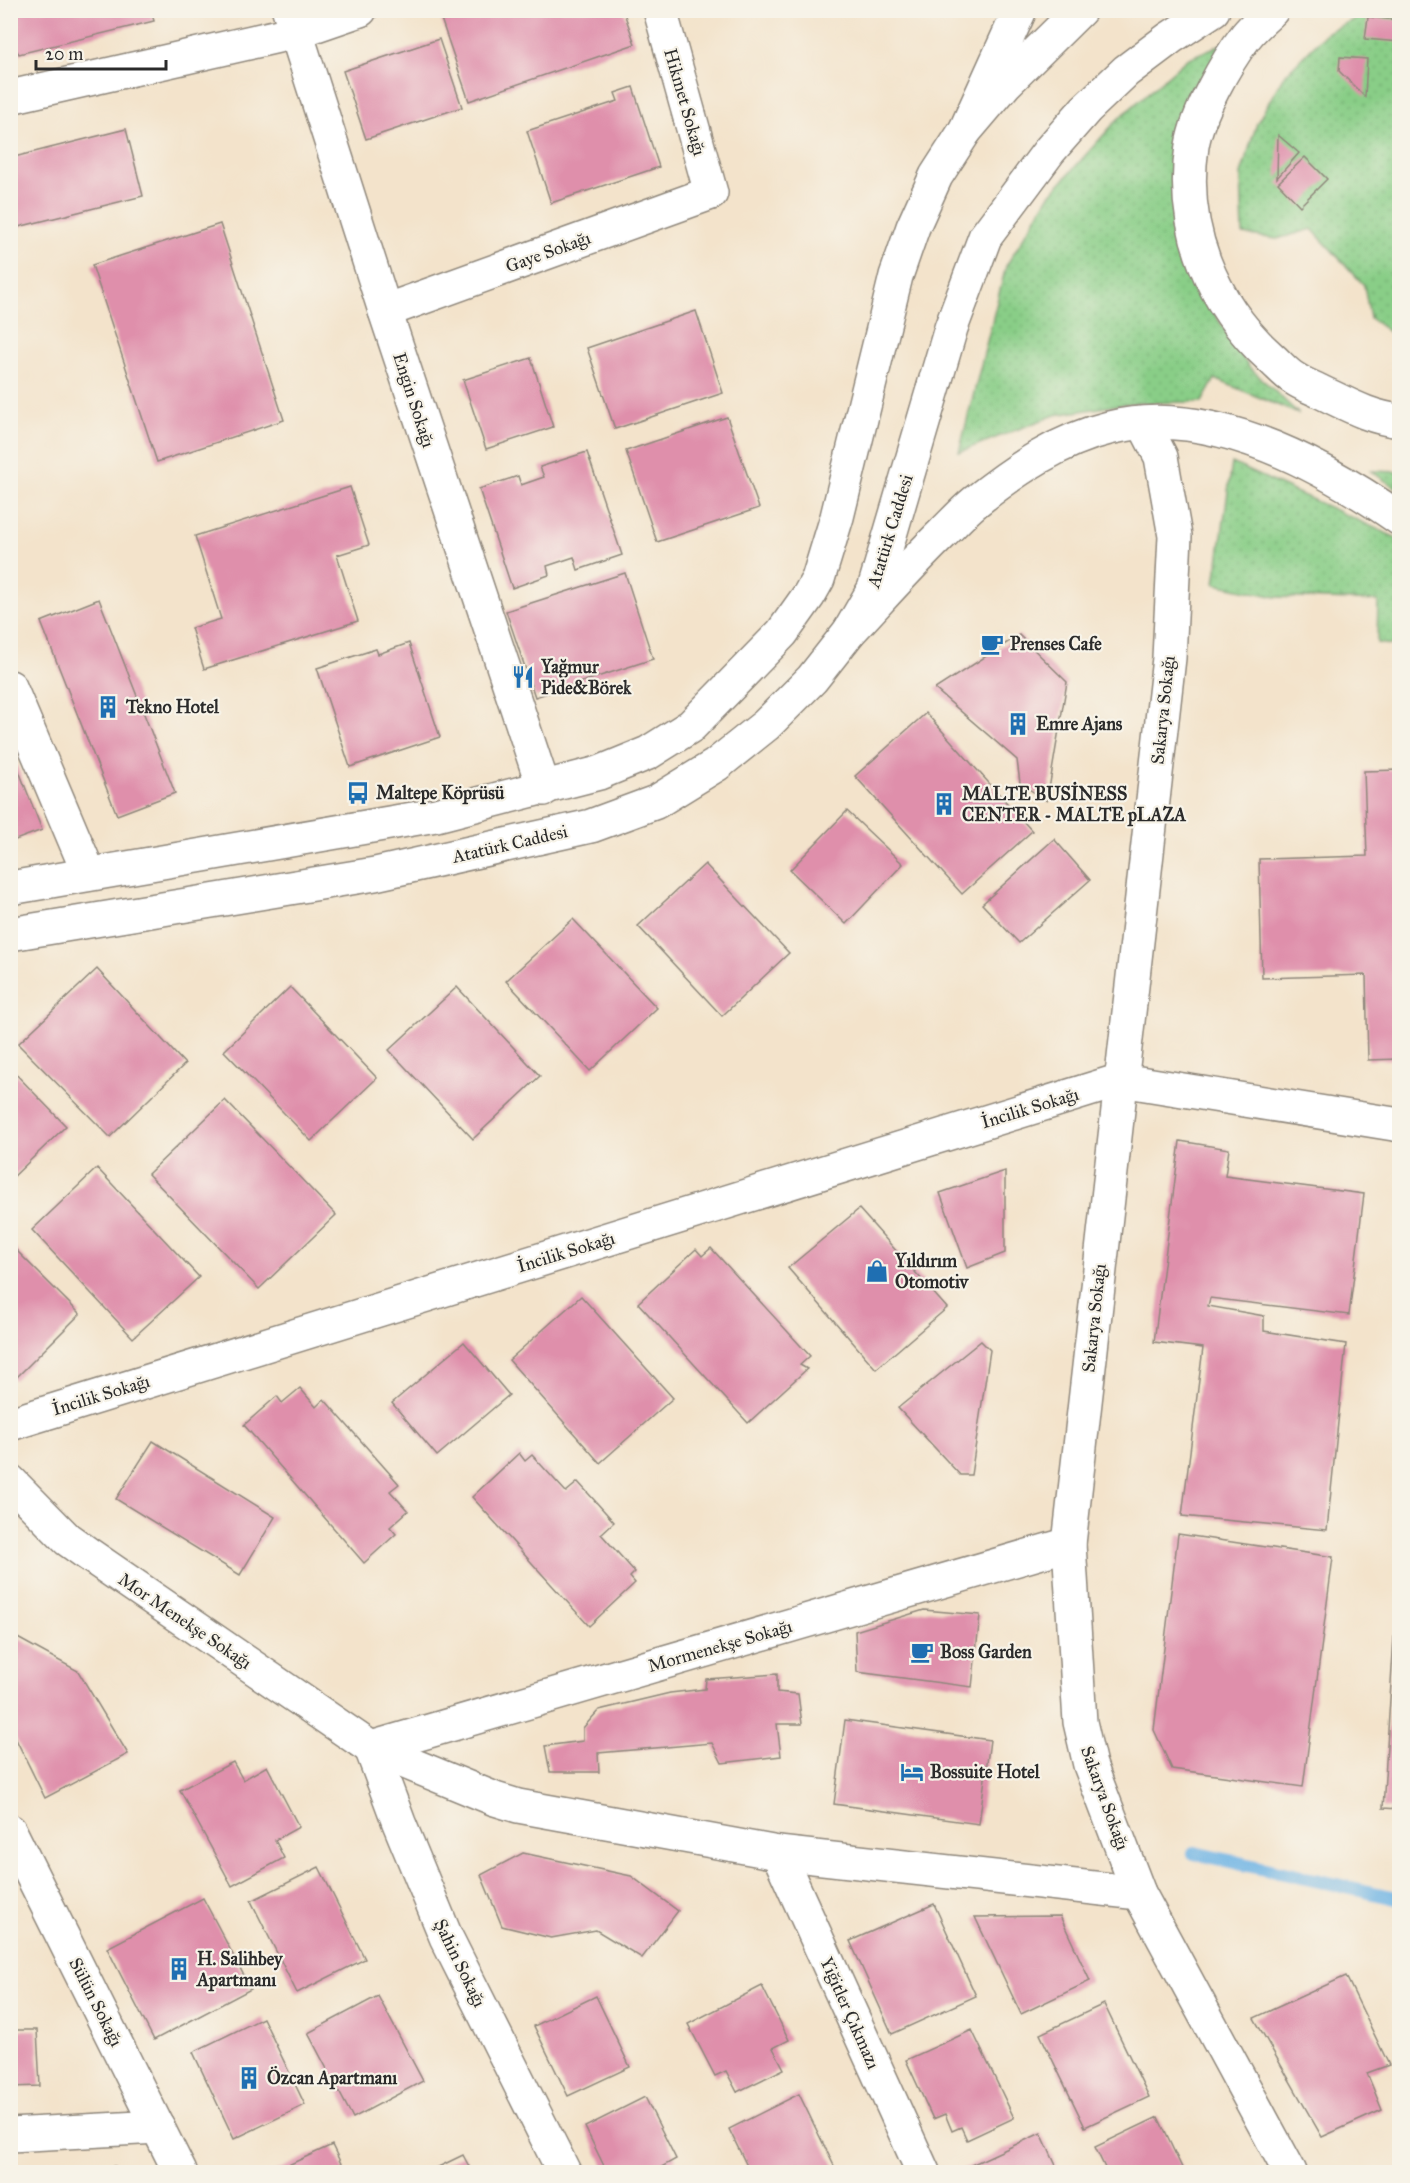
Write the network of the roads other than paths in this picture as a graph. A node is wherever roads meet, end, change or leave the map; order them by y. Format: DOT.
graph roads {
  1 [pos="360,10"];
  2 [pos="660,10"];
  3 [pos="1020,10"];
  4 [pos="1080,10"];
  5 [pos="1213,10"];
  6 [pos="1272,10"];
  7 [pos="292,21"];
  8 [pos="10,97"];
  9 [pos="965,132"];
  10 [pos="711,193"];
  11 [pos="385,311"];
  12 [pos="1400,421"];
  13 [pos="1144,424"];
  14 [pos="1400,519"];
  15 [pos="849,632"];
  16 [pos="10,687"];
  17 [pos="544,789"];
  18 [pos="89,874"];
  19 [pos="10,888"];
  20 [pos="10,934"];
  21 [pos="1120,1080"];
  22 [pos="1400,1125"];
  23 [pos="10,1424"];
  24 [pos="10,1481"];
  25 [pos="1070,1544"];
  26 [pos="371,1748"];
  27 [pos="10,1831"];
  28 [pos="778,1854"];
  29 [pos="1139,1893"];
  30 [pos="158,2127"];
  31 [pos="10,2135"];
  32 [pos="180,2172"];
  33 [pos="564,2172"];
  34 [pos="923,2172"];
  35 [pos="1290,2172"];
  1 -- 7 [label="main road"];
  2 -- 10 [label="main road, Hikmet Sokağı"];
  3 -- 9 [label="main road"];
  4 -- 9 [label="main road"];
  5 -- 15 [label="main road, Atatürk Caddesi"];
  6 -- 12 [label="main road"];
  7 -- 8 [label="main road"];
  7 -- 11 [label="main road, Engin Sokağı"];
  9 -- 17 [label="main road"];
  10 -- 11 [label="main road, Gaye Sokağı"];
  11 -- 17 [label="main road, Engin Sokağı"];
  13 -- 14 [label="main road"];
  13 -- 15 [label="main road"];
  13 -- 21 [label="main road, Sakarya Sokağı"];
  15 -- 20 [label="main road, Atatürk Caddesi"];
  16 -- 18 [label="main road"];
  17 -- 18 [label="main road"];
  18 -- 19 [label="main road"];
  21 -- 22 [label="main road"];
  21 -- 23 [label="main road, İncilik Sokağı"];
  21 -- 25 [label="main road, Sakarya Sokağı"];
  24 -- 26 [label="main road, Mor Menekşe Sokağı"];
  25 -- 26 [label="main road, Mormenekşe Sokağı"];
  25 -- 29 [label="main road, Sakarya Sokağı"];
  26 -- 28 [label="main road, Mor Menekşe Sokağı"];
  26 -- 33 [label="main road, Şahin Sokağı"];
  27 -- 30 [label="main road, Sülün Sokağı"];
  28 -- 29 [label="main road, Mor Menekşe Sokağı"];
  28 -- 34 [label="main road, Yiğitler Çıkmazı"];
  29 -- 35 [label="main road, Sakarya Sokağı"];
  30 -- 31 [label="main road"];
  30 -- 32 [label="main road, Sülün Sokağı"];
}
